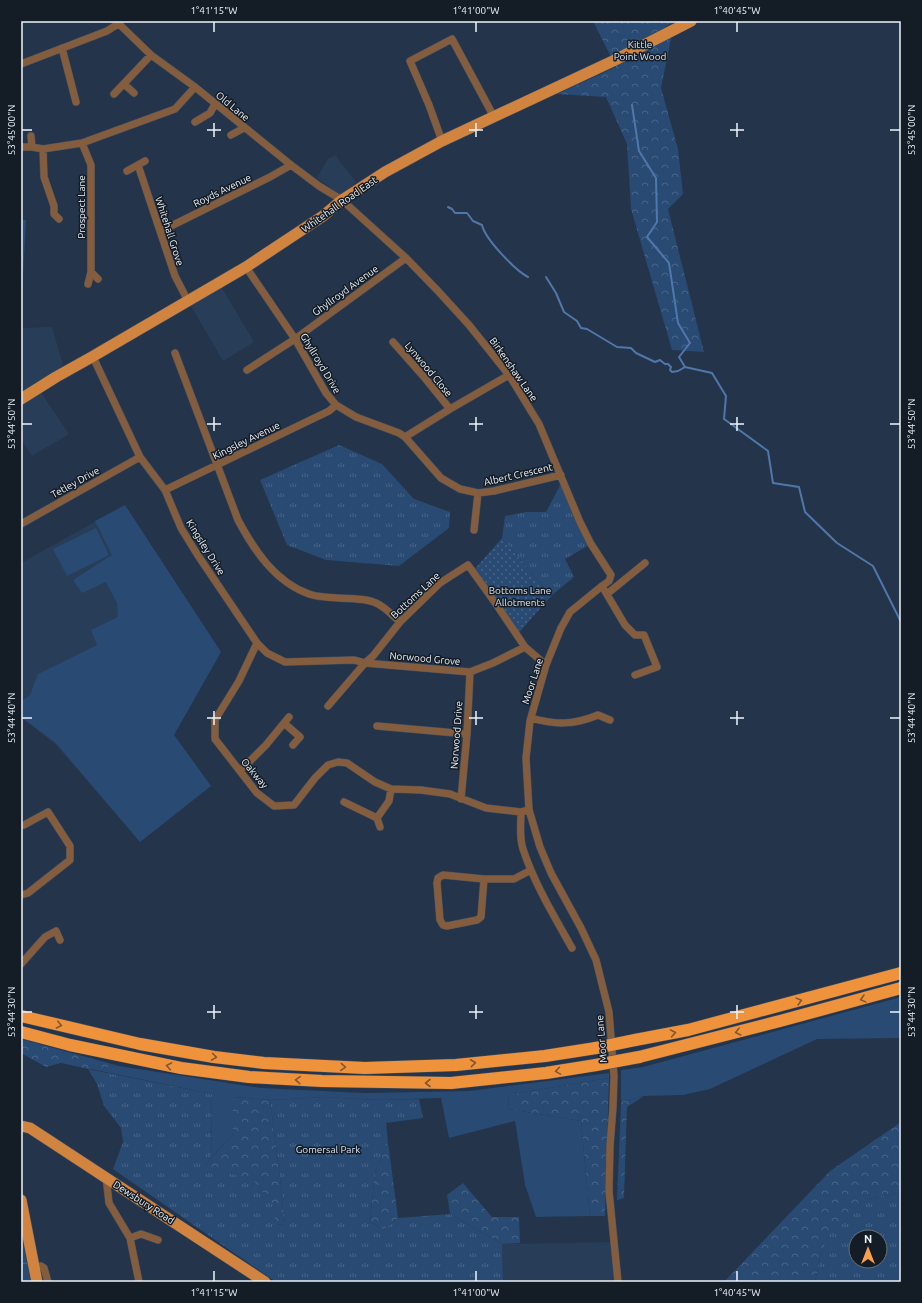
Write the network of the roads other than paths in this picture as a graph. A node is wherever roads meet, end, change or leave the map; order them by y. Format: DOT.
graph roads {
  1 [pos="690,21"];
  2 [pos="117,22"];
  3 [pos="62,48"];
  4 [pos="150,55"];
  5 [pos="21,64"];
  6 [pos="124,84"];
  7 [pos="195,87"];
  8 [pos="134,93"];
  9 [pos="114,94"];
  10 [pos="76,102"];
  11 [pos="215,104"];
  12 [pos="494,117"];
  13 [pos="196,122"];
  14 [pos="244,128"];
  15 [pos="231,135"];
  16 [pos="31,136"];
  17 [pos="442,141"];
  18 [pos="82,143"];
  19 [pos="21,147"];
  20 [pos="32,147"];
  21 [pos="43,149"];
  22 [pos="145,161"];
  23 [pos="138,165"];
  24 [pos="291,165"];
  25 [pos="127,171"];
  26 [pos="342,200"];
  27 [pos="54,217"];
  28 [pos="161,231"];
  29 [pos="406,258"];
  30 [pos="246,267"];
  31 [pos="90,272"];
  32 [pos="98,279"];
  33 [pos="88,284"];
  34 [pos="188,301"];
  35 [pos="295,339"];
  36 [pos="393,342"];
  37 [pos="175,353"];
  38 [pos="93,357"];
  39 [pos="247,370"];
  40 [pos="509,376"];
  41 [pos="21,399"];
  42 [pos="336,405"];
  43 [pos="450,409"];
  44 [pos="405,437"];
  45 [pos="140,457"];
  46 [pos="217,465"];
  47 [pos="560,475"];
  48 [pos="164,490"];
  49 [pos="478,493"];
  50 [pos="21,524"];
  51 [pos="474,530"];
  52 [pos="645,563"];
  53 [pos="602,586"];
  54 [pos="607,594"];
  55 [pos="400,622"];
  56 [pos="258,643"];
  57 [pos="525,647"];
  58 [pos="365,663"];
  59 [pos="546,665"];
  60 [pos="470,672"];
  61 [pos="635,674"];
  62 [pos="328,706"];
  63 [pos="289,717"];
  64 [pos="530,718"];
  65 [pos="610,720"];
  66 [pos="284,723"];
  67 [pos="377,726"];
  68 [pos="467,734"];
  69 [pos="293,745"];
  70 [pos="240,771"];
  71 [pos="391,789"];
  72 [pos="461,798"];
  73 [pos="344,802"];
  74 [pos="529,810"];
  75 [pos="521,812"];
  76 [pos="376,818"];
  77 [pos="24,825"];
  78 [pos="380,827"];
  79 [pos="531,870"];
  80 [pos="484,880"];
  81 [pos="21,895"];
  82 [pos="60,940"];
  83 [pos="572,948"];
  84 [pos="21,964"];
  85 [pos="901,973"];
  86 [pos="901,988"];
  87 [pos="21,1016"];
  88 [pos="21,1032"];
  89 [pos="21,1126"];
  90 [pos="106,1177"];
  91 [pos="21,1200"];
  92 [pos="130,1238"];
  93 [pos="158,1240"];
  94 [pos="34,1267"];
  95 [pos="37,1282"];
  96 [pos="48,1282"];
  97 [pos="139,1282"];
  98 [pos="265,1282"];
  99 [pos="618,1282"];
  1 -- 12 [label="main road, Whitehall Road East"];
  2 -- 3 [label="street"];
  2 -- 4 [label="street, Old Lane"];
  3 -- 5 [label="street"];
  3 -- 10 [label="street"];
  4 -- 6 [label="street"];
  4 -- 7 [label="street, Old Lane"];
  6 -- 8 [label="street"];
  6 -- 9 [label="street"];
  7 -- 11 [label="street, Old Lane"];
  7 -- 18 [label="street"];
  11 -- 13 [label="street"];
  11 -- 14 [label="street, Old Lane"];
  12 -- 17 [label="main road, Whitehall Road East"];
  12 -- 17 [label="street"];
  14 -- 15 [label="street"];
  14 -- 24 [label="street, Old Lane"];
  16 -- 20 [label="street"];
  17 -- 26 [label="main road, Whitehall Road East"];
  18 -- 21 [label="street"];
  18 -- 31 [label="street, Prospect Lane"];
  19 -- 20 [label="street"];
  20 -- 21 [label="street"];
  21 -- 27 [label="street"];
  22 -- 23 [label="street"];
  23 -- 25 [label="street"];
  23 -- 28 [label="street, Whitehall Grove"];
  24 -- 26 [label="street, Old Lane"];
  24 -- 28 [label="street, Royds Avenue"];
  26 -- 29 [label="street, Birkenshaw Lane"];
  26 -- 30 [label="main road, Whitehall Road East"];
  28 -- 34 [label="street, Whitehall Grove"];
  29 -- 35 [label="street, Ghyllroyd Avenue"];
  29 -- 40 [label="street, Birkenshaw Lane"];
  30 -- 34 [label="main road, Whitehall Road East"];
  30 -- 35 [label="street, Ghyllroyd Drive"];
  31 -- 32 [label="street"];
  31 -- 33 [label="street, Prospect Lane"];
  34 -- 38 [label="main road, Whitehall Road East"];
  35 -- 39 [label="street, Ghyllroyd Avenue"];
  35 -- 42 [label="street, Ghyllroyd Drive"];
  36 -- 43 [label="street, Lynwood Close"];
  37 -- 46 [label="street"];
  38 -- 41 [label="main road, Whitehall Road East"];
  38 -- 45 [label="street, Kingsley Drive"];
  40 -- 43 [label="street"];
  40 -- 47 [label="street, Birkenshaw Lane"];
  42 -- 44 [label="street, Ghyllroyd Drive"];
  42 -- 46 [label="street, Kingsley Avenue"];
  43 -- 44 [label="street"];
  44 -- 49 [label="street, Albert Crescent"];
  45 -- 48 [label="street, Kingsley Drive"];
  45 -- 50 [label="street, Tetley Drive"];
  46 -- 48 [label="street, Kingsley Avenue"];
  46 -- 55 [label="street"];
  47 -- 49 [label="street, Albert Crescent"];
  47 -- 53 [label="street, Birkenshaw Lane"];
  48 -- 56 [label="street, Kingsley Drive"];
  49 -- 51 [label="street"];
  52 -- 54 [label="street"];
  53 -- 54 [label="street"];
  53 -- 59 [label="street, Moor Lane"];
  54 -- 61 [label="street"];
  55 -- 57 [label="street, Bottoms Lane"];
  55 -- 58 [label="street, Bottoms Lane"];
  56 -- 58 [label="street, Kingsley Drive"];
  56 -- 70 [label="street, Oakway"];
  57 -- 59 [label="street, Bottoms Lane"];
  57 -- 60 [label="street, Norwood Grove"];
  58 -- 60 [label="street, Norwood Grove"];
  58 -- 62 [label="street, Bottoms Lane"];
  59 -- 64 [label="street, Moor Lane"];
  60 -- 68 [label="street, Norwood Drive"];
  63 -- 66 [label="street"];
  64 -- 65 [label="street"];
  64 -- 74 [label="street, Moor Lane"];
  66 -- 69 [label="street"];
  66 -- 70 [label="street"];
  67 -- 68 [label="street"];
  68 -- 72 [label="street, Norwood Drive"];
  70 -- 71 [label="street, Oakway"];
  71 -- 72 [label="street"];
  71 -- 76 [label="street"];
  72 -- 75 [label="street"];
  73 -- 76 [label="street"];
  74 -- 75 [label="street"];
  74 -- 99 [label="street, Moor Lane"];
  75 -- 79 [label="street"];
  76 -- 78 [label="street"];
  77 -- 81 [label="street"];
  79 -- 80 [label="street"];
  79 -- 83 [label="street"];
  80 -- 80 [label="street"];
  82 -- 84 [label="street"];
  87 -- 85 [label="highway, one-way, bridge"];
  86 -- 88 [label="highway, one-way, bridge"];
  89 -- 90 [label="main road, Dewsbury Road"];
  90 -- 92 [label="street"];
  90 -- 98 [label="main road, Dewsbury Road"];
  91 -- 94 [label="main road"];
  92 -- 93 [label="street"];
  92 -- 97 [label="street"];
  94 -- 95 [label="main road"];
  94 -- 96 [label="street"];
}
